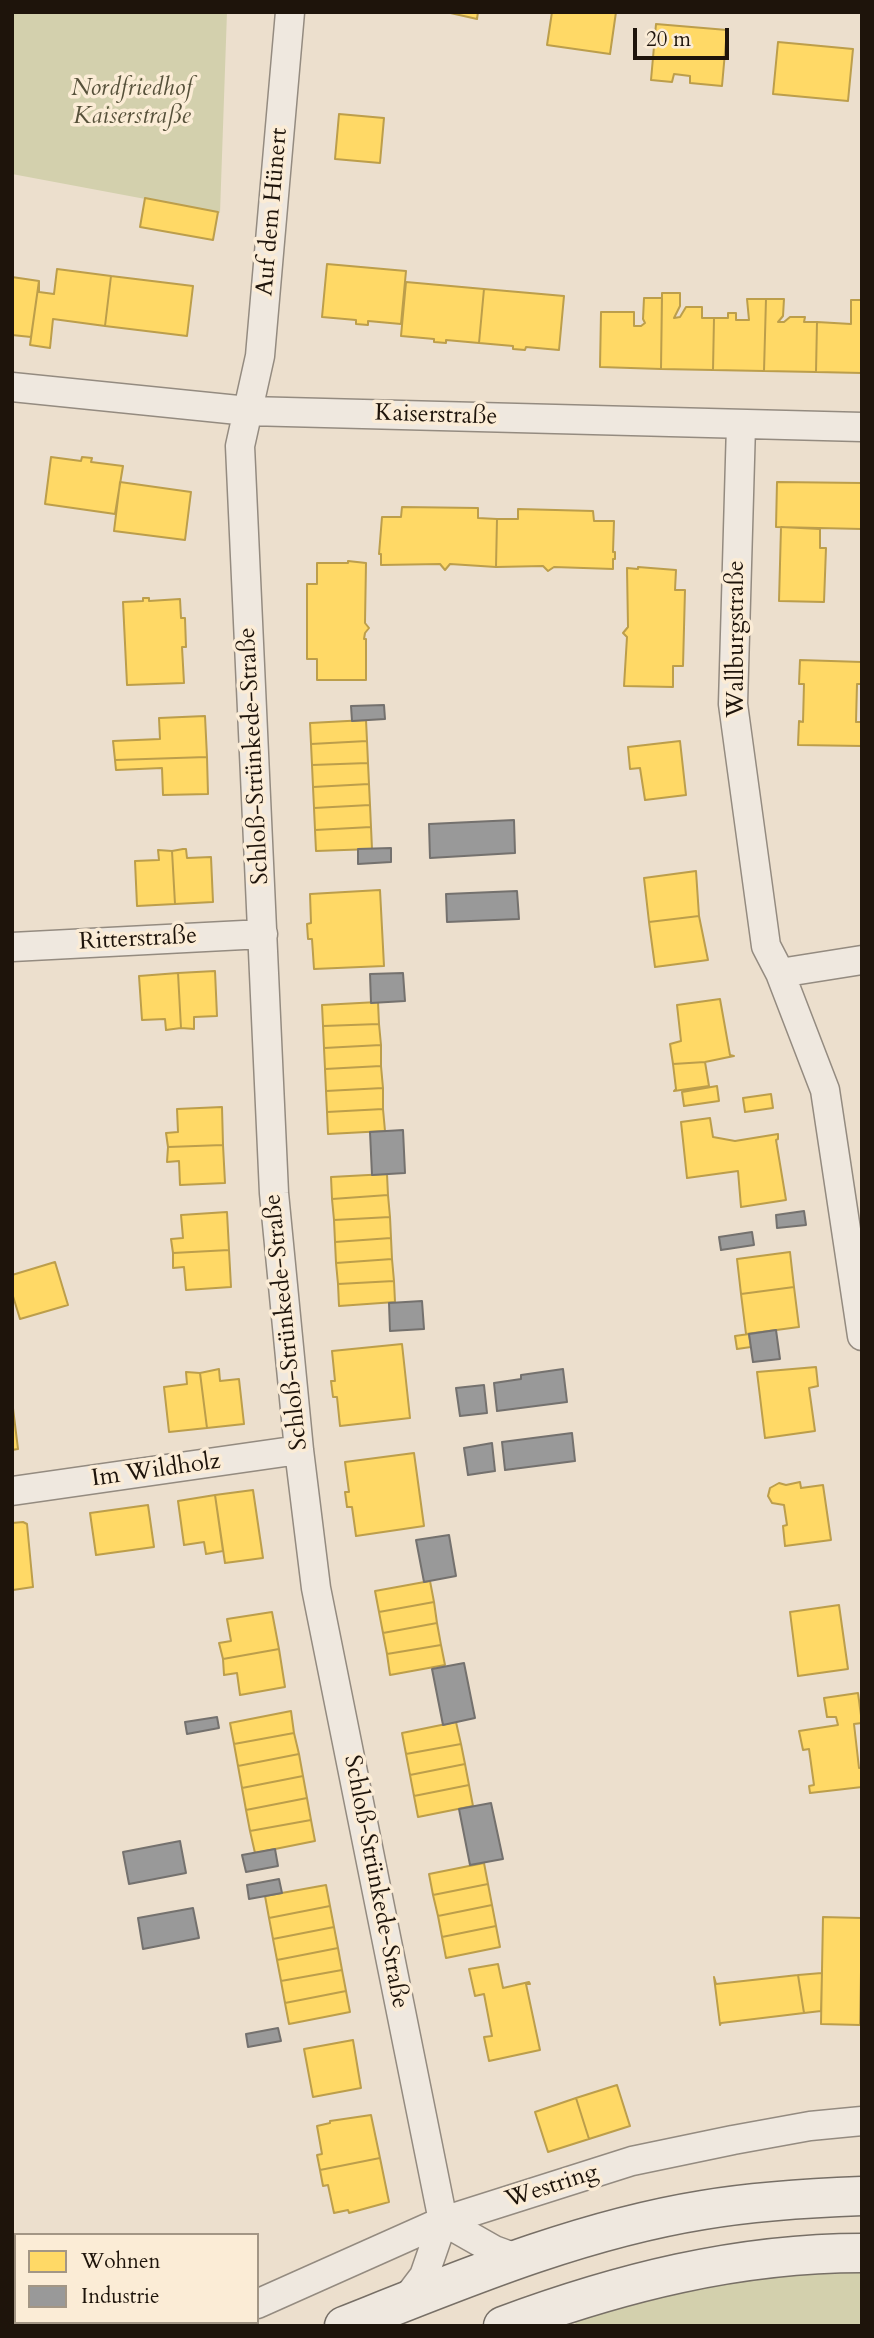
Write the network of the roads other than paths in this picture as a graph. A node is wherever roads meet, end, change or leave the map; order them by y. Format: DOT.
graph roads {
  1 [pos="290,12"];
  2 [pos="12,387"];
  3 [pos="248,411"];
  4 [pos="741,425"];
  5 [pos="862,427"];
  6 [pos="263,934"];
  7 [pos="12,947"];
  8 [pos="862,960"];
  9 [pos="780,972"];
  10 [pos="862,1336"];
  11 [pos="299,1450"];
  12 [pos="12,1491"];
  13 [pos="862,2121"];
  14 [pos="862,2196"];
  15 [pos="443,2221"];
  16 [pos="862,2253"];
  17 [pos="520,2259"];
  18 [pos="405,2301"];
  19 [pos="259,2303"];
  20 [pos="344,2326"];
  21 [pos="503,2326"];
  1 -- 3 [label="street, Auf dem Hünert"];
  2 -- 3 [label="street, Kaiserstraße"];
  3 -- 4 [label="street, Kaiserstraße"];
  3 -- 6 [label="street, Schloß-Strünkede-Straße"];
  4 -- 5 [label="street, Kaiserstraße"];
  4 -- 9 [label="street, Wallburgstraße"];
  6 -- 7 [label="street, Ritterstraße"];
  6 -- 11 [label="street, Schloß-Strünkede-Straße"];
  8 -- 9 [label="street"];
  9 -- 10 [label="street, Wallburgstraße"];
  11 -- 12 [label="street, Im Wildholz"];
  11 -- 15 [label="street, Schloß-Strünkede-Straße"];
  13 -- 15 [label="street, Westring"];
  14 -- 17 [label="main road"];
  15 -- 17 [label="street"];
  15 -- 18 [label="street"];
  15 -- 19 [label="street, Westring"];
  16 -- 21 [label="main road"];
  17 -- 18 [label="main road"];
  18 -- 20 [label="main road"];
}
